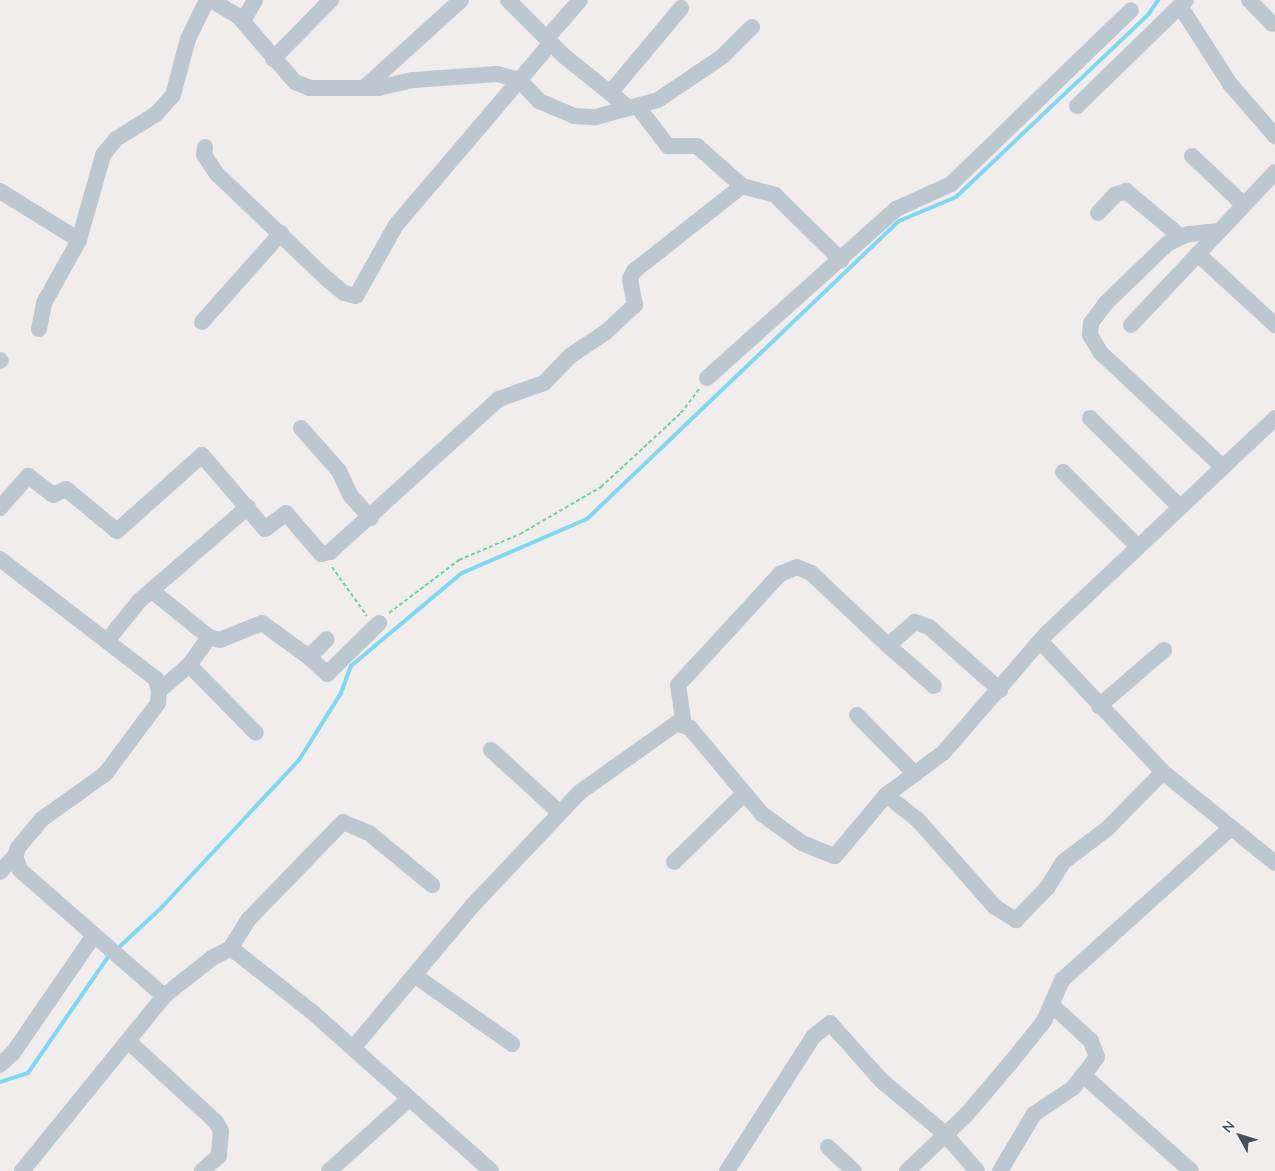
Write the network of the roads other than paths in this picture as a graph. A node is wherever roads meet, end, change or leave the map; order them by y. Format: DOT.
graph roads {
  1 [pos="209,0"];
  2 [pos="255,0"];
  3 [pos="331,0"];
  4 [pos="461,0"];
  5 [pos="508,0"];
  6 [pos="580,0"];
  7 [pos="1249,0"];
  8 [pos="1183,3"];
  9 [pos="681,8"];
  10 [pos="1132,10"];
  11 [pos="243,21"];
  12 [pos="1272,24"];
  13 [pos="752,27"];
  14 [pos="549,40"];
  15 [pos="274,59"];
  16 [pos="519,80"];
  17 [pos="364,88"];
  18 [pos="610,93"];
  19 [pos="1077,106"];
  20 [pos="633,107"];
  21 [pos="1275,136"];
  22 [pos="204,147"];
  23 [pos="1192,156"];
  24 [pos="1275,172"];
  25 [pos="742,186"];
  26 [pos="0,191"];
  27 [pos="1244,205"];
  28 [pos="1098,213"];
  29 [pos="1219,231"];
  30 [pos="280,233"];
  31 [pos="1180,236"];
  32 [pos="79,240"];
  33 [pos="1198,254"];
  34 [pos="841,260"];
  35 [pos="202,322"];
  36 [pos="1131,325"];
  37 [pos="1275,325"];
  38 [pos="39,329"];
  39 [pos="707,378"];
  40 [pos="1090,418"];
  41 [pos="1275,418"];
  42 [pos="301,428"];
  43 [pos="1223,467"];
  44 [pos="1063,472"];
  45 [pos="248,507"];
  46 [pos="1180,507"];
  47 [pos="0,508"];
  48 [pos="371,518"];
  49 [pos="1138,547"];
  50 [pos="0,559"];
  51 [pos="151,590"];
  52 [pos="379,623"];
  53 [pos="208,637"];
  54 [pos="327,639"];
  55 [pos="107,641"];
  56 [pos="1040,641"];
  57 [pos="890,648"];
  58 [pos="1164,650"];
  59 [pos="309,657"];
  60 [pos="189,665"];
  61 [pos="934,686"];
  62 [pos="1000,690"];
  63 [pos="159,691"];
  64 [pos="1099,706"];
  65 [pos="857,715"];
  66 [pos="684,726"];
  67 [pos="256,733"];
  68 [pos="491,750"];
  69 [pos="1163,772"];
  70 [pos="915,774"];
  71 [pos="886,795"];
  72 [pos="743,796"];
  73 [pos="560,813"];
  74 [pos="1230,828"];
  75 [pos="15,856"];
  76 [pos="674,862"];
  77 [pos="1275,863"];
  78 [pos="0,872"];
  79 [pos="432,885"];
  80 [pos="97,938"];
  81 [pos="230,949"];
  82 [pos="414,975"];
  83 [pos="164,996"];
  84 [pos="1053,1006"];
  85 [pos="129,1042"];
  86 [pos="512,1044"];
  87 [pos="353,1048"];
  88 [pos="0,1065"];
  89 [pos="1083,1075"];
  90 [pos="409,1099"];
  91 [pos="944,1134"];
  92 [pos="828,1147"];
  93 [pos="488,1170"];
  94 [pos="22,1171"];
  95 [pos="202,1171"];
  96 [pos="329,1171"];
  97 [pos="727,1171"];
  98 [pos="854,1171"];
  99 [pos="907,1171"];
  100 [pos="977,1171"];
  101 [pos="1000,1171"];
  102 [pos="1190,1171"];
  1 -- 11 [label="street"];
  1 -- 32 [label="street"];
  2 -- 11 [label="street"];
  3 -- 15 [label="street"];
  4 -- 17 [label="street"];
  5 -- 14 [label="street"];
  6 -- 14 [label="street"];
  7 -- 12 [label="street"];
  8 -- 19 [label="street"];
  8 -- 21 [label="street"];
  9 -- 18 [label="street"];
  10 -- 34 [label="street"];
  11 -- 15 [label="street"];
  13 -- 20 [label="street"];
  14 -- 16 [label="street"];
  14 -- 18 [label="street"];
  15 -- 17 [label="street"];
  16 -- 17 [label="street"];
  16 -- 20 [label="street"];
  16 -- 30 [label="street"];
  18 -- 20 [label="street"];
  20 -- 25 [label="street"];
  22 -- 30 [label="street"];
  23 -- 27 [label="street"];
  24 -- 27 [label="street"];
  25 -- 34 [label="street"];
  25 -- 48 [label="street"];
  26 -- 32 [label="street"];
  27 -- 29 [label="street"];
  28 -- 31 [label="street"];
  29 -- 31 [label="street"];
  29 -- 33 [label="street"];
  30 -- 35 [label="street"];
  31 -- 43 [label="street"];
  32 -- 38 [label="street"];
  33 -- 36 [label="street"];
  33 -- 37 [label="street"];
  34 -- 39 [label="street"];
  40 -- 46 [label="street"];
  41 -- 43 [label="street"];
  42 -- 48 [label="street"];
  43 -- 46 [label="street"];
  44 -- 49 [label="street"];
  45 -- 47 [label="street"];
  45 -- 48 [label="street"];
  45 -- 51 [label="street"];
  46 -- 49 [label="street"];
  49 -- 56 [label="street"];
  50 -- 55 [label="street"];
  51 -- 53 [label="street"];
  51 -- 55 [label="street"];
  52 -- 59 [label="street"];
  53 -- 59 [label="street"];
  53 -- 60 [label="street"];
  54 -- 59 [label="street"];
  55 -- 63 [label="street"];
  56 -- 62 [label="street"];
  56 -- 64 [label="street"];
  57 -- 61 [label="street"];
  57 -- 62 [label="street"];
  57 -- 66 [label="street"];
  58 -- 64 [label="street"];
  60 -- 63 [label="street"];
  60 -- 67 [label="street"];
  62 -- 70 [label="street"];
  63 -- 75 [label="street"];
  64 -- 69 [label="street"];
  65 -- 70 [label="street"];
  66 -- 72 [label="street"];
  66 -- 73 [label="street"];
  68 -- 73 [label="street"];
  69 -- 71 [label="street"];
  69 -- 74 [label="street"];
  70 -- 71 [label="street"];
  71 -- 72 [label="street"];
  72 -- 76 [label="street"];
  73 -- 82 [label="street"];
  74 -- 77 [label="street"];
  74 -- 84 [label="street"];
  75 -- 78 [label="street"];
  75 -- 80 [label="street"];
  79 -- 81 [label="street"];
  80 -- 83 [label="street"];
  80 -- 88 [label="street"];
  81 -- 83 [label="street"];
  81 -- 87 [label="street"];
  82 -- 86 [label="street"];
  82 -- 87 [label="street"];
  83 -- 85 [label="street"];
  84 -- 89 [label="street"];
  84 -- 91 [label="street"];
  85 -- 94 [label="street"];
  85 -- 95 [label="street"];
  87 -- 90 [label="street"];
  89 -- 101 [label="street"];
  89 -- 102 [label="street"];
  90 -- 93 [label="street"];
  90 -- 96 [label="street"];
  91 -- 97 [label="street"];
  91 -- 99 [label="street"];
  91 -- 100 [label="street"];
  92 -- 98 [label="street"];
}
